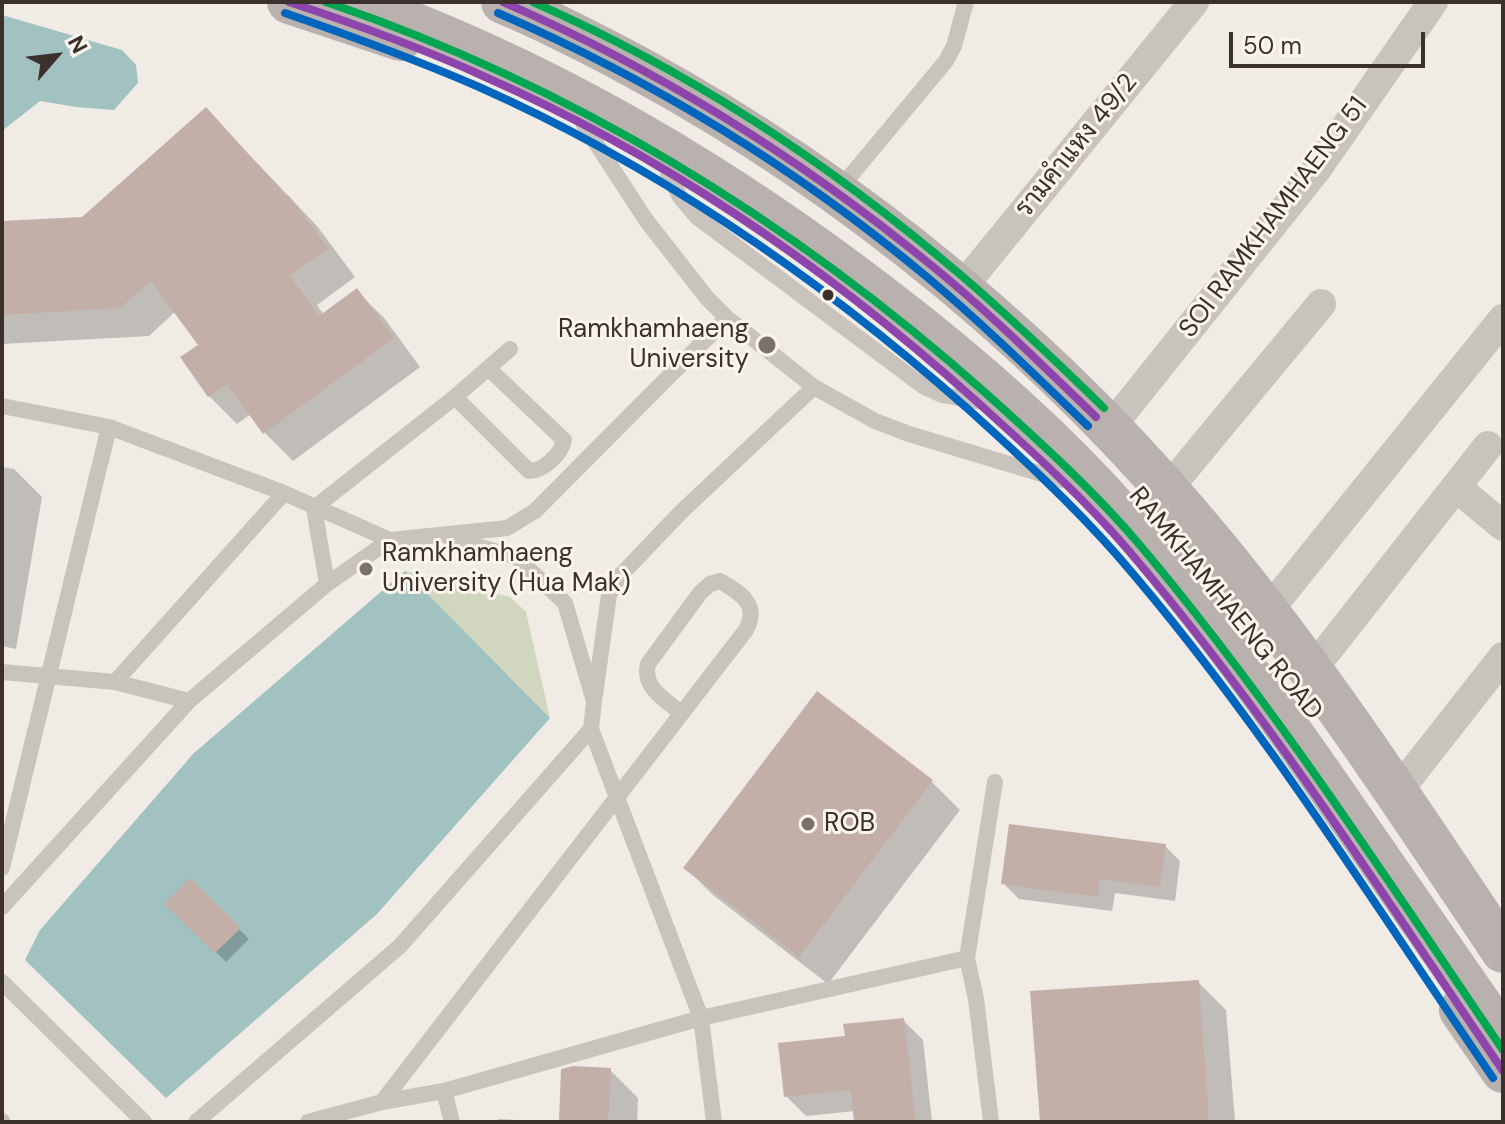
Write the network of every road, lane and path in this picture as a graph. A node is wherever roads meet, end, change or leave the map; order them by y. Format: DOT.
graph roads {
  1 [pos="355,2"];
  2 [pos="436,2"];
  3 [pos="503,2"];
  4 [pos="966,2"];
  5 [pos="1194,2"];
  6 [pos="1433,2"];
  7 [pos="305,4"];
  8 [pos="584,125"];
  9 [pos="836,193"];
  10 [pos="960,290"];
  11 [pos="1321,304"];
  12 [pos="727,318"];
  13 [pos="1503,319"];
  14 [pos="510,349"];
  15 [pos="488,368"];
  16 [pos="814,387"];
  17 [pos="455,397"];
  18 [pos="2,406"];
  19 [pos="109,427"];
  20 [pos="1109,429"];
  21 [pos="1488,446"];
  22 [pos="1062,480"];
  23 [pos="1456,487"];
  24 [pos="1167,490"];
  25 [pos="284,493"];
  26 [pos="314,508"];
  27 [pos="1503,526"];
  28 [pos="442,537"];
  29 [pos="390,540"];
  30 [pos="327,584"];
  31 [pos="1267,612"];
  32 [pos="1503,657"];
  33 [pos="1306,665"];
  34 [pos="2,672"];
  35 [pos="48,676"];
  36 [pos="115,682"];
  37 [pos="189,701"];
  38 [pos="594,701"];
  39 [pos="1248,704"];
  40 [pos="681,713"];
  41 [pos="1345,719"];
  42 [pos="591,729"];
  43 [pos="1293,765"];
  44 [pos="995,782"];
  45 [pos="1397,792"];
  46 [pos="616,797"];
  47 [pos="1423,831"];
  48 [pos="2,868"];
  49 [pos="1367,874"];
  50 [pos="1460,887"];
  51 [pos="2,907"];
  52 [pos="1405,929"];
  53 [pos="1503,951"];
  54 [pos="967,958"];
  55 [pos="2,982"];
  56 [pos="1503,990"];
  57 [pos="701,1018"];
  58 [pos="1503,1038"];
  59 [pos="1503,1071"];
  60 [pos="444,1091"];
  61 [pos="382,1102"];
  62 [pos="144,1122"];
  63 [pos="196,1122"];
  64 [pos="308,1122"];
  65 [pos="452,1122"];
  66 [pos="714,1122"];
  67 [pos="991,1122"];
  1 -- 58 [label="main road, RAMKHAMHAENG ROAD, bridge"];
  2 -- 56 [label="main road, RAMKHAMHAENG ROAD"];
  3 -- 9 [label="main road, RAMKHAMHAENG ROAD"];
  4 -- 9 [label="lane"];
  5 -- 10 [label="street, รามคำแหง 49/2"];
  6 -- 20 [label="street, SOI RAMKHAMHAENG 51"];
  7 -- 8 [label="main road, RAMKHAMHAENG ROAD"];
  8 -- 12 [label="lane"];
  8 -- 22 [label="main road, RAMKHAMHAENG ROAD"];
  9 -- 10 [label="main road, RAMKHAMHAENG ROAD"];
  10 -- 20 [label="main road, RAMKHAMHAENG ROAD"];
  11 -- 24 [label="street"];
  12 -- 16 [label="lane"];
  12 -- 28 [label="lane"];
  13 -- 31 [label="street"];
  14 -- 15 [label="lane"];
  15 -- 17 [label="lane"];
  15 -- 17 [label="lane"];
  16 -- 22 [label="lane"];
  16 -- 38 [label="lane"];
  17 -- 26 [label="lane"];
  18 -- 19 [label="lane"];
  19 -- 25 [label="lane"];
  19 -- 35 [label="lane"];
  20 -- 24 [label="main road, RAMKHAMHAENG ROAD"];
  21 -- 23 [label="street"];
  22 -- 39 [label="main road, RAMKHAMHAENG ROAD"];
  23 -- 27 [label="street"];
  23 -- 33 [label="street"];
  24 -- 31 [label="main road, RAMKHAMHAENG ROAD"];
  25 -- 26 [label="lane"];
  25 -- 36 [label="lane"];
  26 -- 29 [label="lane"];
  26 -- 30 [label="lane"];
  28 -- 29 [label="lane"];
  28 -- 38 [label="lane"];
  29 -- 30 [label="lane"];
  30 -- 37 [label="lane"];
  31 -- 33 [label="main road, RAMKHAMHAENG ROAD"];
  32 -- 45 [label="street"];
  33 -- 39 [label="main road"];
  33 -- 41 [label="main road, RAMKHAMHAENG ROAD"];
  34 -- 35 [label="lane"];
  35 -- 36 [label="lane"];
  35 -- 48 [label="lane"];
  36 -- 37 [label="lane"];
  37 -- 51 [label="lane"];
  38 -- 42 [label="lane"];
  39 -- 43 [label="main road, RAMKHAMHAENG ROAD"];
  40 -- 40 [label="lane"];
  40 -- 46 [label="lane"];
  41 -- 43 [label="main road"];
  41 -- 45 [label="main road, RAMKHAMHAENG ROAD"];
  42 -- 46 [label="lane"];
  42 -- 63 [label="lane"];
  43 -- 49 [label="main road, RAMKHAMHAENG ROAD"];
  44 -- 54 [label="lane"];
  45 -- 47 [label="main road, RAMKHAMHAENG ROAD"];
  46 -- 57 [label="lane"];
  46 -- 61 [label="lane"];
  47 -- 49 [label="main road"];
  47 -- 50 [label="main road, RAMKHAMHAENG ROAD"];
  49 -- 52 [label="main road, RAMKHAMHAENG ROAD"];
  50 -- 52 [label="main road"];
  50 -- 53 [label="main road, RAMKHAMHAENG ROAD"];
  52 -- 59 [label="main road, RAMKHAMHAENG ROAD"];
  54 -- 57 [label="lane"];
  54 -- 67 [label="lane"];
  55 -- 62 [label="lane"];
  57 -- 60 [label="lane"];
  57 -- 66 [label="lane"];
  60 -- 61 [label="lane"];
  60 -- 65 [label="lane"];
  61 -- 64 [label="lane"];
}
